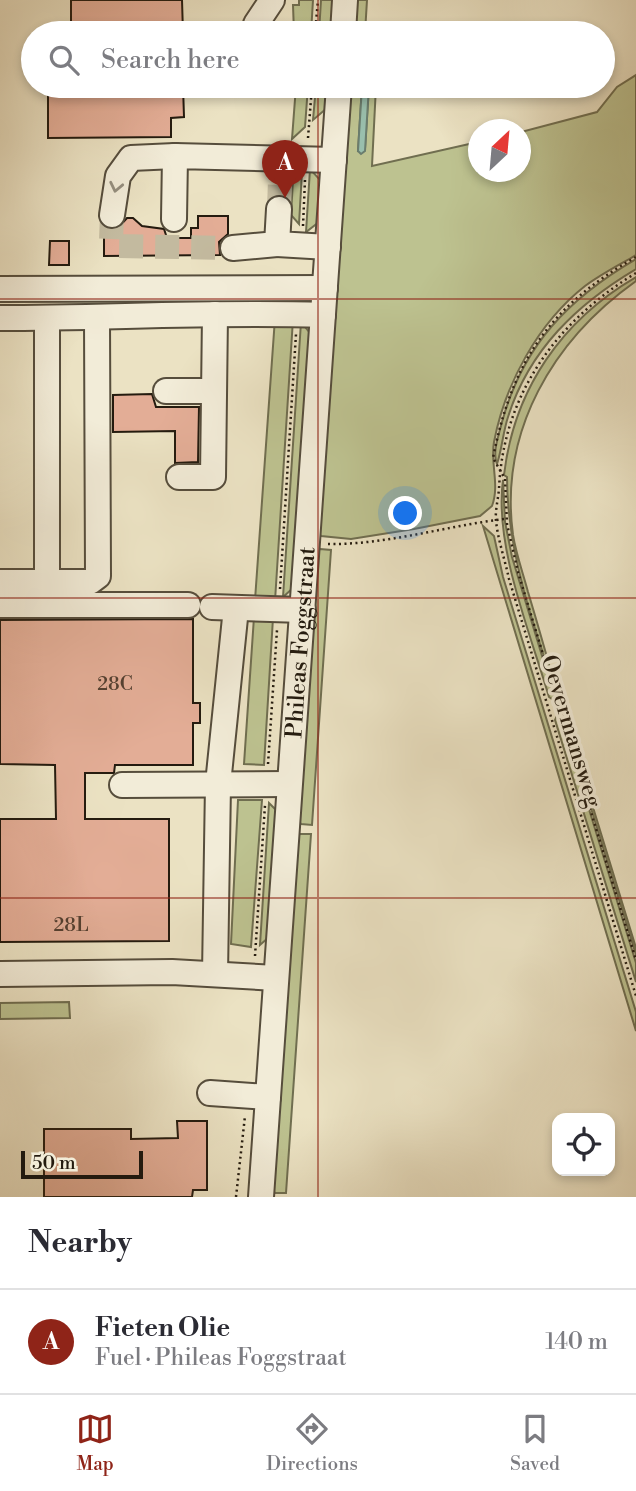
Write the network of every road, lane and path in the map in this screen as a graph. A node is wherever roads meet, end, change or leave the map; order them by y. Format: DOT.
graph roads {
  1 [pos="272,0"];
  2 [pos="318,0"];
  3 [pos="345,0"];
  4 [pos="258,21"];
  5 [pos="316,21"];
  6 [pos="343,21"];
  7 [pos="311,98"];
  8 [pos="338,98"];
  9 [pos="175,156"];
  10 [pos="307,159"];
  11 [pos="334,160"];
  12 [pos="279,209"];
  13 [pos="112,215"];
  14 [pos="173,219"];
  15 [pos="289,244"];
  16 [pos="328,247"];
  17 [pos="233,248"];
  18 [pos="636,257"];
  19 [pos="636,272"];
  20 [pos="325,288"];
  21 [pos="0,289"];
  22 [pos="215,314"];
  23 [pos="297,314"];
  24 [pos="323,315"];
  25 [pos="0,318"];
  26 [pos="47,318"];
  27 [pos="97,319"];
  28 [pos="166,391"];
  29 [pos="214,391"];
  30 [pos="499,472"];
  31 [pos="179,477"];
  32 [pos="506,519"];
  33 [pos="496,520"];
  34 [pos="307,544"];
  35 [pos="0,582"];
  36 [pos="47,582"];
  37 [pos="0,605"];
  38 [pos="212,607"];
  39 [pos="290,610"];
  40 [pos="218,784"];
  41 [pos="278,784"];
  42 [pos="122,785"];
  43 [pos="636,960"];
  44 [pos="0,974"];
  45 [pos="215,974"];
  46 [pos="265,977"];
  47 [pos="636,996"];
  48 [pos="210,1093"];
  49 [pos="258,1096"];
  50 [pos="236,1197"];
  51 [pos="261,1197"];
  1 -- 4 [label="street"];
  2 -- 5 [label="path"];
  3 -- 6 [label="street"];
  7 -- 10 [label="path"];
  8 -- 11 [label="street, Phileas Foggstraat"];
  9 -- 10 [label="street"];
  9 -- 13 [label="street, one-way"];
  9 -- 14 [label="street"];
  10 -- 11 [label="street"];
  10 -- 15 [label="path"];
  11 -- 16 [label="street, Phileas Foggstraat"];
  12 -- 15 [label="street"];
  15 -- 16 [label="street"];
  15 -- 17 [label="street"];
  16 -- 20 [label="street, Phileas Foggstraat"];
  18 -- 30 [label="path, Oevermansweg"];
  19 -- 30 [label="path, Oevermansweg"];
  20 -- 21 [label="street"];
  20 -- 24 [label="street, Phileas Foggstraat"];
  22 -- 23 [label="street"];
  22 -- 27 [label="street"];
  22 -- 29 [label="street"];
  23 -- 24 [label="street"];
  23 -- 39 [label="path"];
  24 -- 34 [label="street, Phileas Foggstraat"];
  25 -- 26 [label="street"];
  26 -- 27 [label="street"];
  26 -- 36 [label="street"];
  27 -- 36 [label="street"];
  28 -- 29 [label="street"];
  29 -- 31 [label="street"];
  30 -- 32 [label="path, Oevermansweg"];
  30 -- 33 [label="path, Oevermansweg"];
  32 -- 33 [label="path"];
  32 -- 43 [label="path, Oevermansweg"];
  33 -- 34 [label="path"];
  33 -- 47 [label="path, Oevermansweg"];
  34 -- 39 [label="street, Phileas Foggstraat"];
  35 -- 36 [label="street"];
  37 -- 38 [label="street"];
  38 -- 39 [label="street"];
  38 -- 40 [label="street"];
  39 -- 41 [label="street, Phileas Foggstraat"];
  39 -- 41 [label="path"];
  40 -- 41 [label="street"];
  40 -- 42 [label="street"];
  40 -- 45 [label="street"];
  41 -- 46 [label="street, Phileas Foggstraat"];
  41 -- 46 [label="path"];
  44 -- 45 [label="street"];
  45 -- 46 [label="street"];
  46 -- 49 [label="street, Phileas Foggstraat"];
  48 -- 49 [label="street"];
  49 -- 50 [label="path"];
  49 -- 51 [label="street, Phileas Foggstraat"];
}
